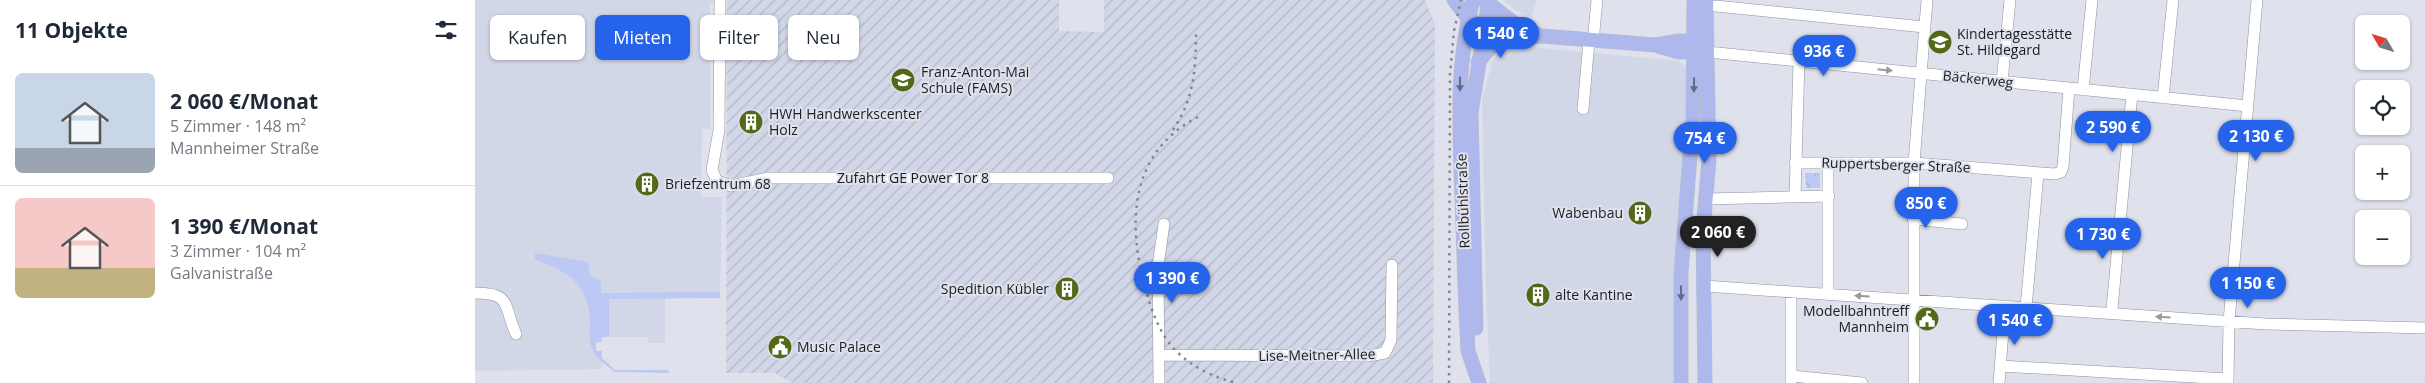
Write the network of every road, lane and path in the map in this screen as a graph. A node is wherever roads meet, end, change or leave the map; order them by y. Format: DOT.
graph roads {
  1 [pos="720,0"];
  2 [pos="1454,0"];
  3 [pos="1597,0"];
  4 [pos="1927,0"];
  5 [pos="2011,0"];
  6 [pos="2092,0"];
  7 [pos="2173,0"];
  8 [pos="2257,0"];
  9 [pos="1487,1"];
  10 [pos="1713,2"];
  11 [pos="1694,6"];
  12 [pos="1470,8"];
  13 [pos="1707,18"];
  14 [pos="1484,24"];
  15 [pos="1519,27"];
  16 [pos="1924,27"];
  17 [pos="1543,36"];
  18 [pos="1508,37"];
  19 [pos="1591,41"];
  20 [pos="1693,47"];
  21 [pos="1708,52"];
  22 [pos="1799,61"];
  23 [pos="1478,63"];
  24 [pos="1919,73"];
  25 [pos="2002,82"];
  26 [pos="2069,88"];
  27 [pos="2083,90"];
  28 [pos="2132,94"];
  29 [pos="2163,98"];
  30 [pos="2248,106"];
  31 [pos="1583,109"];
  32 [pos="1690,157"];
  33 [pos="1709,160"];
  34 [pos="1828,162"];
  35 [pos="1795,163"];
  36 [pos="1913,164"];
  37 [pos="2038,173"];
  38 [pos="1688,177"];
  39 [pos="1105,178"];
  40 [pos="1706,194"];
  41 [pos="1829,196"];
  42 [pos="1795,197"];
  43 [pos="1913,219"];
  44 [pos="1164,224"];
  45 [pos="1962,224"];
  46 [pos="1392,265"];
  47 [pos="1704,286"];
  48 [pos="1791,292"];
  49 [pos="475,293"];
  50 [pos="1828,294"];
  51 [pos="1915,300"];
  52 [pos="2005,306"];
  53 [pos="2026,308"];
  54 [pos="2112,309"];
  55 [pos="2229,321"];
  56 [pos="2425,328"];
  57 [pos="516,334"];
  58 [pos="1159,355"];
  59 [pos="2001,366"];
  60 [pos="2114,378"];
  61 [pos="1791,380"];
  62 [pos="2228,381"];
  63 [pos="1159,383"];
  64 [pos="1480,383"];
  65 [pos="1681,383"];
  66 [pos="1705,383"];
  67 [pos="1862,383"];
  68 [pos="1914,383"];
  69 [pos="1999,383"];
  1 -- 39 [label="street, Zufahrt GE Power Tor 8"];
  2 -- 12 [label="main road"];
  3 -- 19 [label="street"];
  4 -- 16 [label="street"];
  5 -- 25 [label="street"];
  6 -- 27 [label="street"];
  7 -- 29 [label="street"];
  8 -- 30 [label="street"];
  9 -- 14 [label="main road, Rollbühlstraße"];
  9 -- 15 [label="main road"];
  10 -- 13 [label="main road"];
  10 -- 16 [label="street"];
  11 -- 13 [label="main road"];
  11 -- 20 [label="main road"];
  12 -- 14 [label="main road"];
  12 -- 64 [label="main road, Rollbühlstraße, one-way"];
  13 -- 21 [label="main road"];
  14 -- 15 [label="main road"];
  14 -- 18 [label="main road"];
  14 -- 23 [label="main road, Rollbühlstraße"];
  15 -- 17 [label="main road"];
  16 -- 24 [label="street"];
  17 -- 18 [label="main road"];
  17 -- 19 [label="main road"];
  18 -- 23 [label="main road"];
  19 -- 20 [label="main road"];
  19 -- 31 [label="street"];
  20 -- 21 [label="main road"];
  20 -- 32 [label="main road, one-way"];
  21 -- 22 [label="street, Bäckerweg"];
  21 -- 33 [label="main road"];
  22 -- 24 [label="street, Bäckerweg, one-way"];
  22 -- 35 [label="street"];
  23 -- 64 [label="main road, Rollbühlstraße"];
  24 -- 25 [label="street, Bäckerweg"];
  24 -- 36 [label="street"];
  25 -- 26 [label="street, Bäckerweg"];
  26 -- 27 [label="street, Bäckerweg"];
  26 -- 37 [label="street, Ruppertsberger Straße"];
  27 -- 28 [label="street, Bäckerweg"];
  28 -- 29 [label="street, Bäckerweg"];
  28 -- 54 [label="street"];
  29 -- 30 [label="street, Bäckerweg"];
  30 -- 55 [label="street"];
  32 -- 33 [label="main road"];
  32 -- 38 [label="main road"];
  33 -- 40 [label="main road"];
  34 -- 35 [label="street, Ruppertsberger Straße"];
  34 -- 36 [label="street, Ruppertsberger Straße"];
  34 -- 41 [label="street"];
  35 -- 42 [label="street"];
  36 -- 37 [label="street, Ruppertsberger Straße"];
  36 -- 43 [label="street"];
  37 -- 53 [label="street"];
  38 -- 40 [label="main road"];
  38 -- 65 [label="main road, one-way"];
  40 -- 42 [label="street"];
  40 -- 47 [label="main road"];
  41 -- 42 [label="street"];
  41 -- 50 [label="street"];
  43 -- 45 [label="street"];
  43 -- 51 [label="street"];
  44 -- 58 [label="street"];
  46 -- 58 [label="street, Lise-Meitner-Allee"];
  47 -- 48 [label="street"];
  47 -- 66 [label="main road"];
  48 -- 50 [label="street"];
  48 -- 61 [label="street"];
  49 -- 57 [label="street"];
  51 -- 50 [label="street, one-way"];
  51 -- 52 [label="street"];
  51 -- 68 [label="street"];
  52 -- 53 [label="street"];
  52 -- 59 [label="street"];
  55 -- 53 [label="street, one-way"];
  55 -- 56 [label="street"];
  55 -- 62 [label="street"];
  58 -- 63 [label="street"];
  59 -- 60 [label="street"];
  59 -- 69 [label="street"];
  60 -- 62 [label="street"];
  61 -- 67 [label="street"];
}
